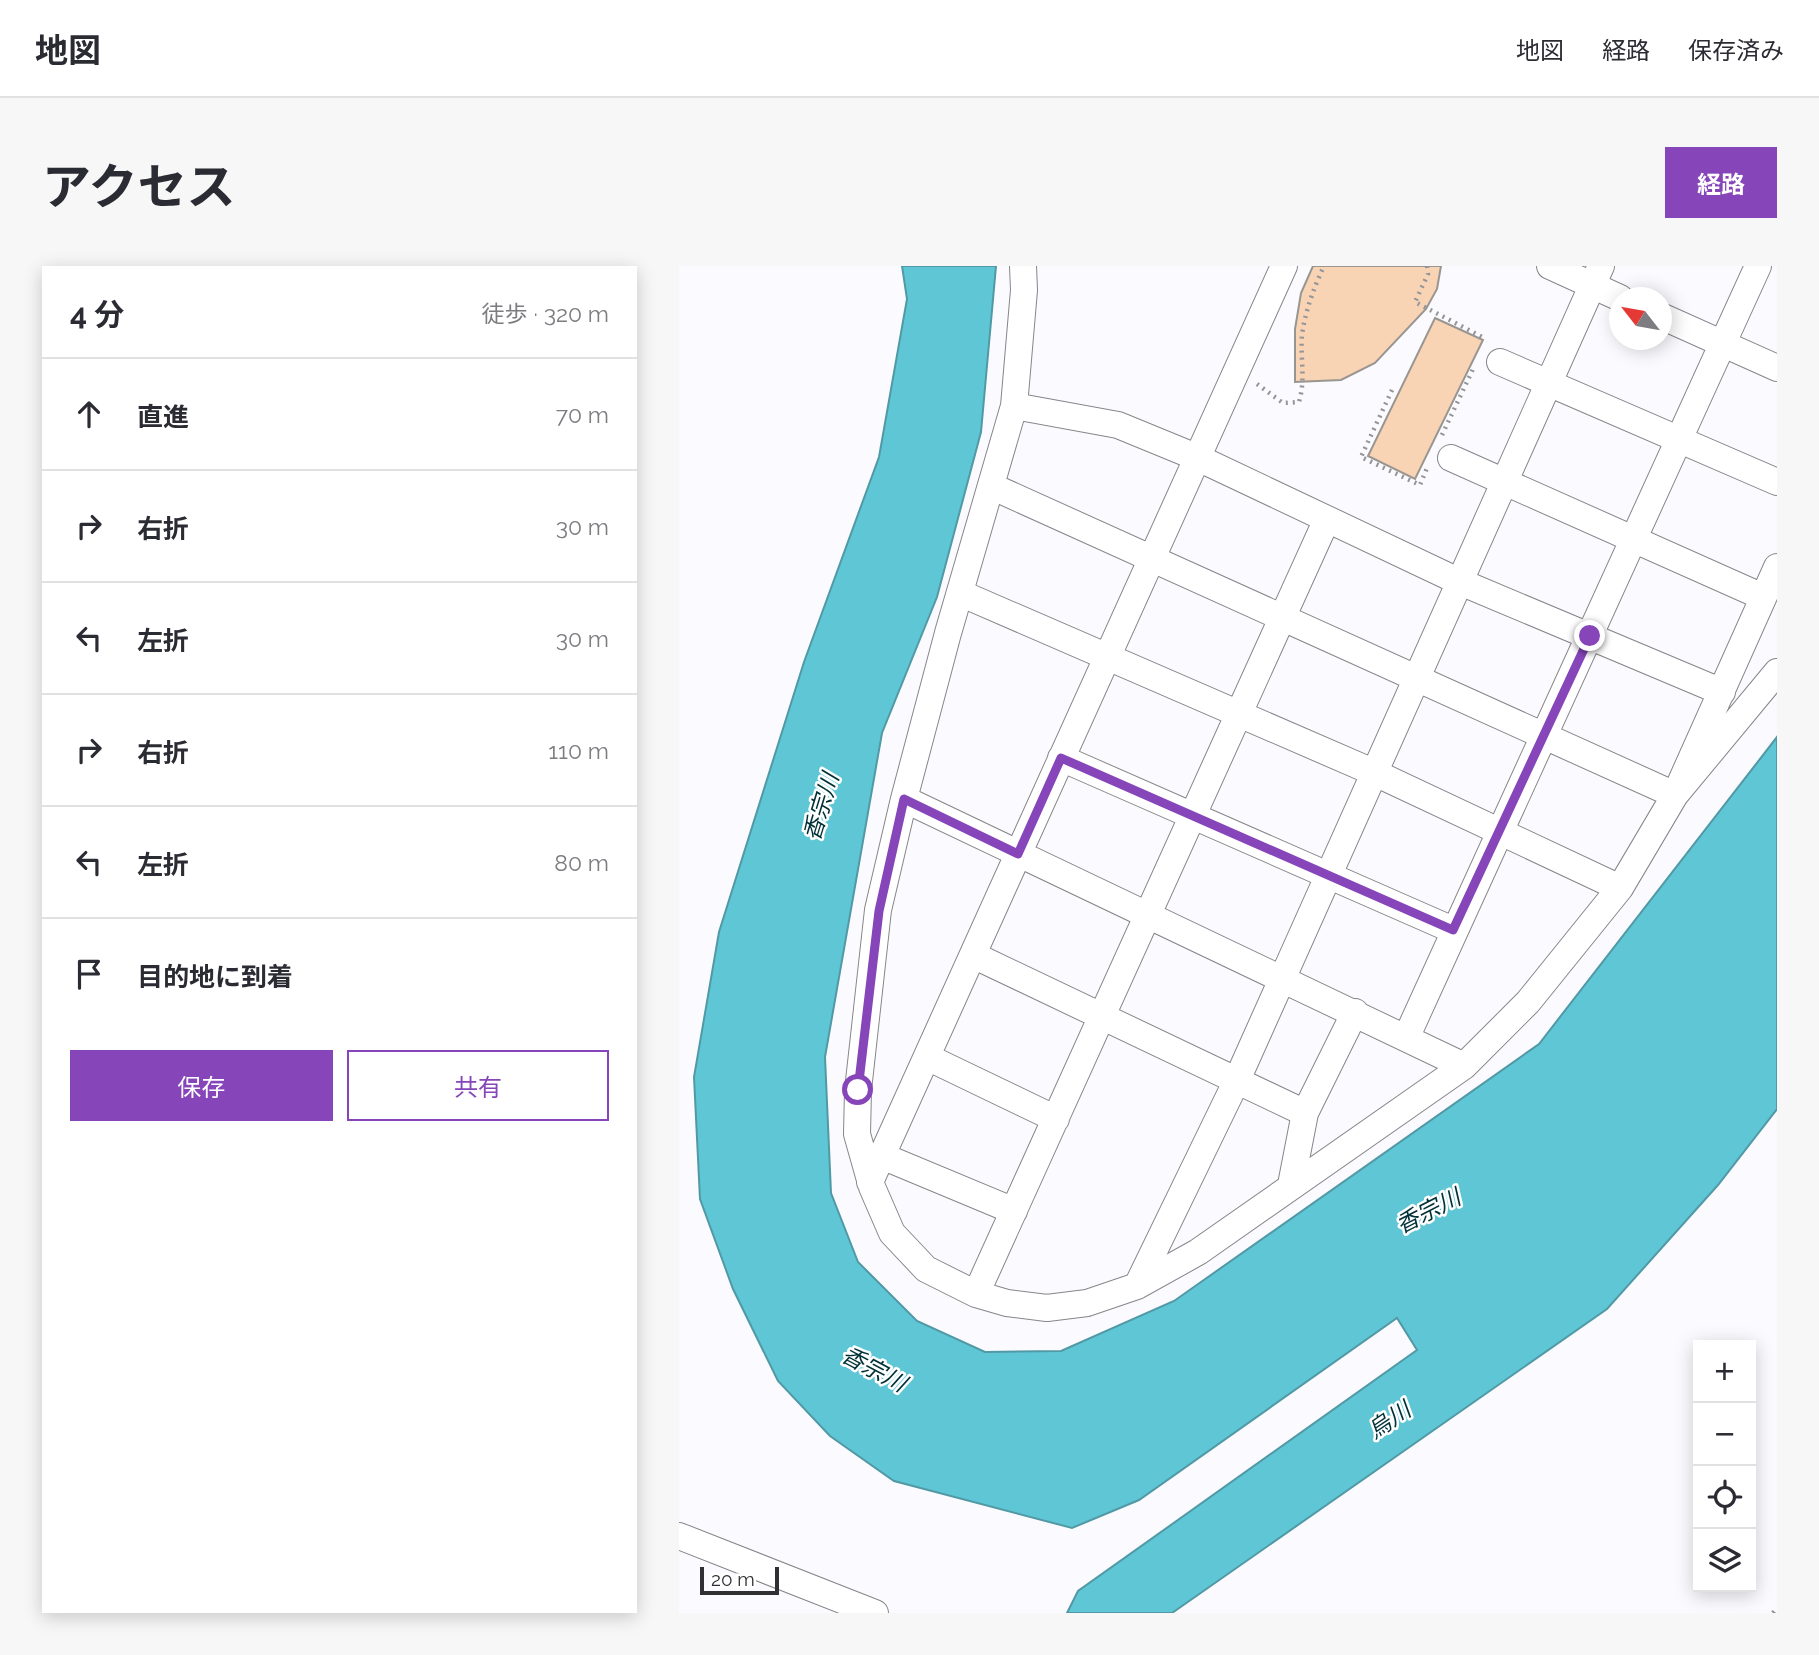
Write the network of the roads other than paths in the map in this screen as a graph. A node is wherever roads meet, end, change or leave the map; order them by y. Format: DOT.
graph roads {
  1 [pos="1023,266"];
  2 [pos="1284,266"];
  3 [pos="1550,266"];
  4 [pos="1758,266"];
  5 [pos="1597,276"];
  6 [pos="1672,321"];
  7 [pos="1722,343"];
  8 [pos="1486,358"];
  9 [pos="1777,368"];
  10 [pos="1548,383"];
  11 [pos="1014,406"];
  12 [pos="1678,439"];
  13 [pos="1441,452"];
  14 [pos="1196,457"];
  15 [pos="1503,481"];
  16 [pos="1777,482"];
  17 [pos="991,486"];
  18 [pos="1327,519"];
  19 [pos="1632,539"];
  20 [pos="1151,559"];
  21 [pos="1777,567"];
  22 [pos="1458,581"];
  23 [pos="960,593"];
  24 [pos="1763,597"];
  25 [pos="1282,618"];
  26 [pos="1590,636"];
  27 [pos="1107,657"];
  28 [pos="1777,672"];
  29 [pos="1414,678"];
  30 [pos="1722,692"];
  31 [pos="1238,716"];
  32 [pos="1544,737"];
  33 [pos="1061,758"];
  34 [pos="1373,772"];
  35 [pos="1675,795"];
  36 [pos="904,799"];
  37 [pos="1192,818"];
  38 [pos="1501,832"];
  39 [pos="1018,854"];
  40 [pos="1327,875"];
  41 [pos="1620,888"];
  42 [pos="1148,917"];
  43 [pos="1453,930"];
  44 [pos="973,955"];
  45 [pos="1282,977"];
  46 [pos="1355,1012"];
  47 [pos="1103,1016"];
  48 [pos="1407,1036"];
  49 [pos="927,1057"];
  50 [pos="1464,1066"];
  51 [pos="1237,1080"];
  52 [pos="1305,1113"];
  53 [pos="1056,1119"];
  54 [pos="882,1156"];
  55 [pos="870,1182"];
  56 [pos="1291,1185"];
  57 [pos="1014,1212"];
  58 [pos="1137,1286"];
  59 [pos="977,1294"];
  60 [pos="679,1536"];
  61 [pos="875,1613"];
  1 -- 11 [label="street"];
  2 -- 14 [label="street"];
  3 -- 5 [label="street"];
  4 -- 7 [label="street"];
  5 -- 10 [label="street"];
  6 -- 7 [label="street"];
  7 -- 9 [label="street"];
  7 -- 12 [label="street"];
  8 -- 10 [label="street"];
  10 -- 12 [label="street"];
  10 -- 15 [label="street"];
  11 -- 14 [label="street"];
  11 -- 17 [label="street"];
  12 -- 16 [label="street"];
  12 -- 19 [label="street"];
  13 -- 15 [label="street"];
  14 -- 18 [label="street"];
  14 -- 20 [label="street"];
  15 -- 19 [label="street"];
  15 -- 22 [label="street"];
  17 -- 20 [label="street"];
  17 -- 23 [label="street"];
  18 -- 22 [label="street"];
  18 -- 25 [label="street"];
  19 -- 24 [label="street"];
  19 -- 26 [label="street"];
  20 -- 25 [label="street"];
  20 -- 27 [label="street"];
  21 -- 24 [label="street"];
  22 -- 26 [label="street"];
  22 -- 29 [label="street"];
  23 -- 27 [label="street"];
  23 -- 36 [label="street"];
  24 -- 30 [label="street"];
  25 -- 29 [label="street"];
  25 -- 31 [label="street"];
  26 -- 30 [label="street"];
  26 -- 32 [label="street"];
  27 -- 31 [label="street"];
  27 -- 33 [label="street"];
  28 -- 35 [label="street"];
  29 -- 32 [label="street"];
  29 -- 34 [label="street"];
  30 -- 35 [label="street"];
  31 -- 34 [label="street"];
  31 -- 37 [label="street"];
  32 -- 35 [label="street"];
  32 -- 38 [label="street"];
  33 -- 37 [label="street"];
  33 -- 39 [label="street"];
  34 -- 38 [label="street"];
  34 -- 40 [label="street"];
  35 -- 41 [label="street"];
  36 -- 39 [label="street"];
  36 -- 55 [label="street"];
  37 -- 40 [label="street"];
  37 -- 42 [label="street"];
  38 -- 41 [label="street"];
  38 -- 43 [label="street"];
  39 -- 42 [label="street"];
  39 -- 44 [label="street"];
  40 -- 43 [label="street"];
  40 -- 45 [label="street"];
  41 -- 50 [label="street"];
  42 -- 45 [label="street"];
  42 -- 47 [label="street"];
  43 -- 48 [label="street"];
  44 -- 47 [label="street"];
  44 -- 49 [label="street"];
  45 -- 46 [label="street"];
  45 -- 51 [label="street"];
  46 -- 48 [label="street"];
  46 -- 52 [label="street"];
  47 -- 51 [label="street"];
  47 -- 53 [label="street"];
  48 -- 50 [label="street"];
  49 -- 53 [label="street"];
  49 -- 54 [label="street"];
  50 -- 56 [label="street"];
  51 -- 52 [label="street"];
  51 -- 58 [label="street"];
  52 -- 56 [label="street"];
  53 -- 57 [label="street"];
  54 -- 55 [label="street"];
  54 -- 57 [label="street"];
  55 -- 59 [label="street"];
  56 -- 58 [label="street"];
  57 -- 59 [label="street"];
  58 -- 59 [label="street"];
  60 -- 61 [label="street"];
}
